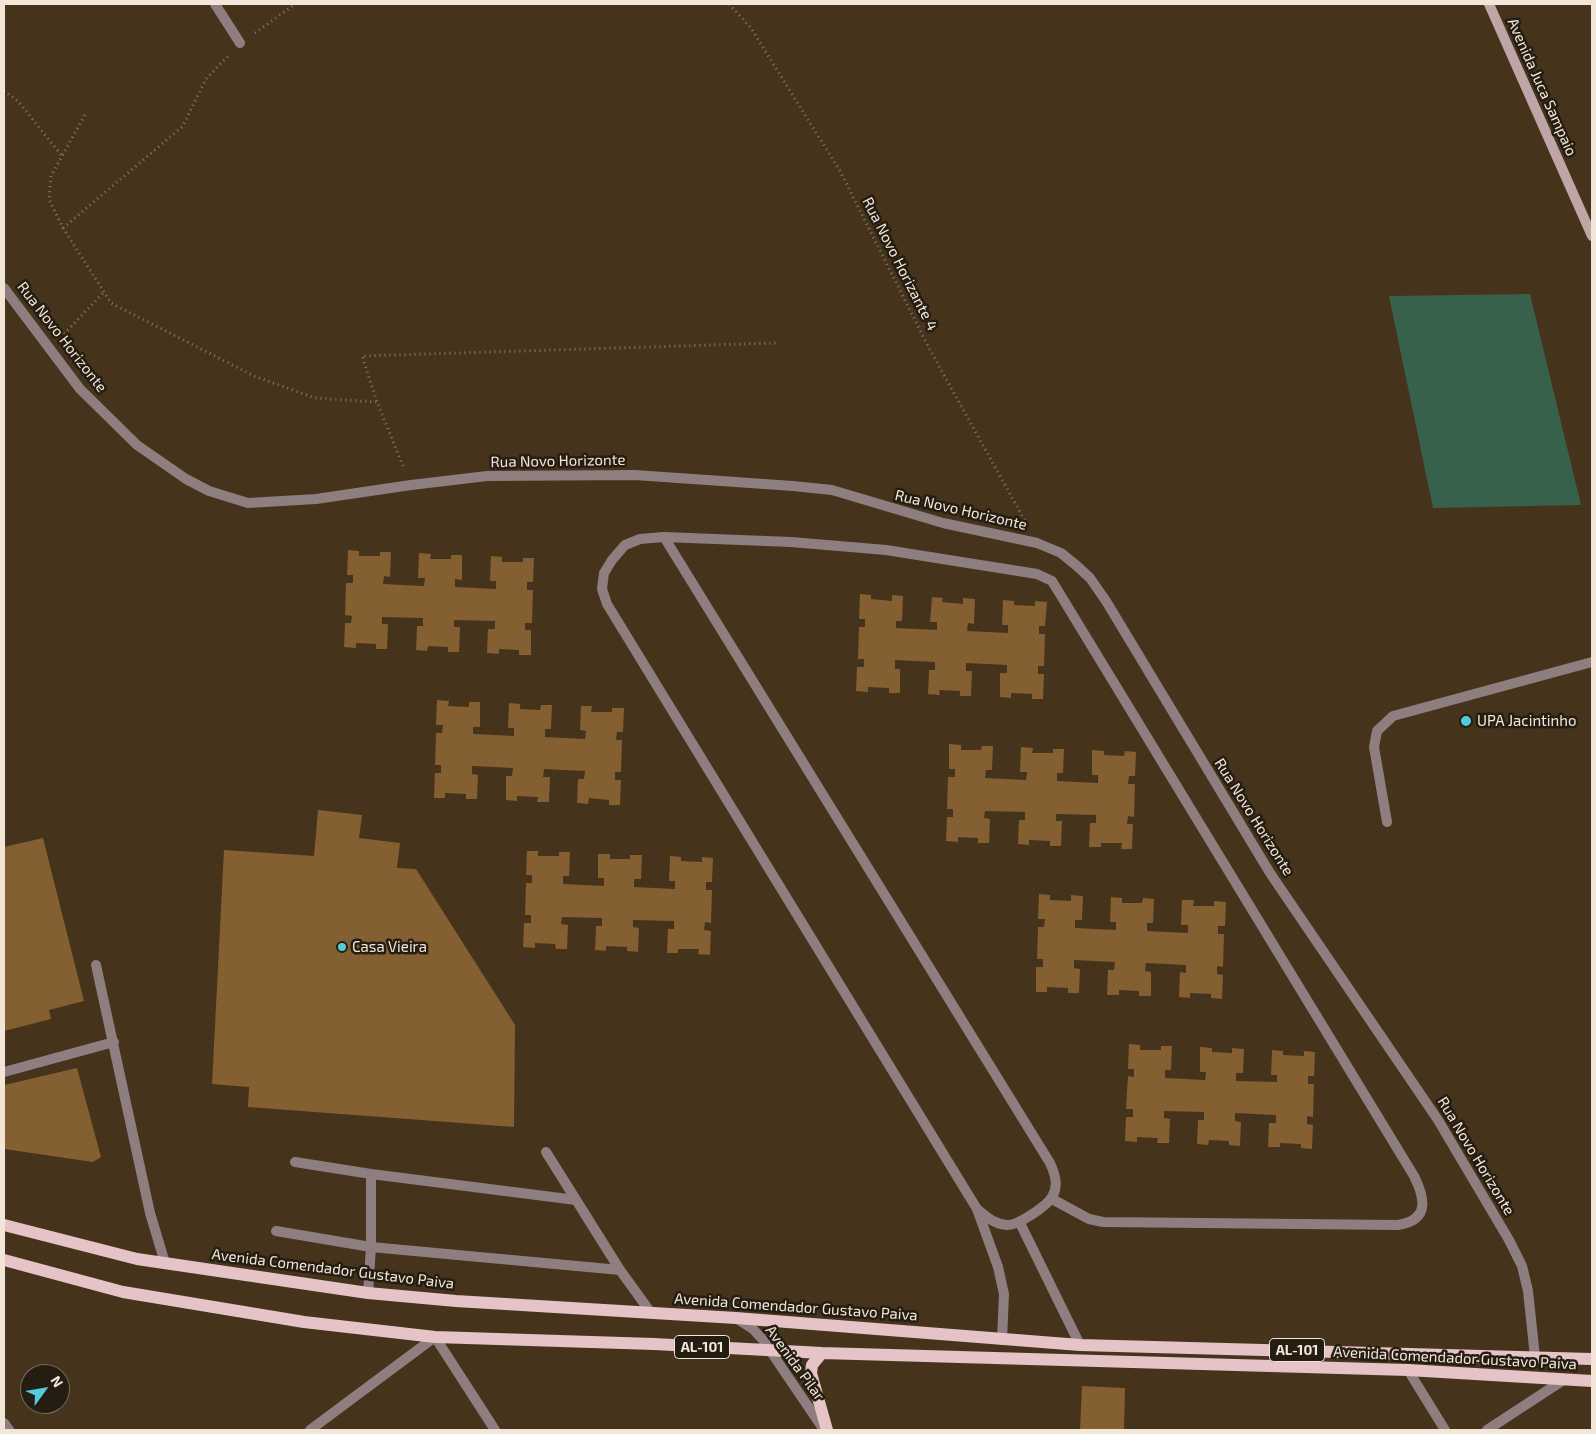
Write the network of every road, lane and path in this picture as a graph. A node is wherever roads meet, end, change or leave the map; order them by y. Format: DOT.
graph roads {
  1 [pos="216,4"];
  2 [pos="295,4"];
  3 [pos="729,4"];
  4 [pos="1488,4"];
  5 [pos="240,43"];
  6 [pos="4,91"];
  7 [pos="85,115"];
  8 [pos="62,156"];
  9 [pos="63,228"];
  10 [pos="1592,236"];
  11 [pos="4,288"];
  12 [pos="103,293"];
  13 [pos="776,343"];
  14 [pos="49,348"];
  15 [pos="377,402"];
  16 [pos="411,485"];
  17 [pos="664,537"];
  18 [pos="1037,543"];
  19 [pos="1592,662"];
  20 [pos="1387,822"];
  21 [pos="96,965"];
  22 [pos="114,1042"];
  23 [pos="4,1072"];
  24 [pos="546,1152"];
  25 [pos="295,1162"];
  26 [pos="371,1174"];
  27 [pos="1052,1198"];
  28 [pos="576,1200"];
  29 [pos="977,1209"];
  30 [pos="1020,1223"];
  31 [pos="4,1225"];
  32 [pos="276,1231"];
  33 [pos="371,1247"];
  34 [pos="4,1260"];
  35 [pos="165,1263"];
  36 [pos="620,1270"];
  37 [pos="368,1293"];
  38 [pos="651,1312"];
  39 [pos="736,1318"];
  40 [pos="435,1337"];
  41 [pos="1002,1340"];
  42 [pos="1080,1345"];
  43 [pos="771,1351"];
  44 [pos="822,1353"];
  45 [pos="1535,1357"];
  46 [pos="1592,1359"];
  47 [pos="1408,1370"];
  48 [pos="1565,1379"];
  49 [pos="1592,1381"];
  50 [pos="4,1423"];
  51 [pos="9,1430"];
  52 [pos="310,1430"];
  53 [pos="495,1430"];
  54 [pos="825,1430"];
  55 [pos="1445,1430"];
  56 [pos="1487,1430"];
  1 -- 5 [label="street"];
  2 -- 5 [label="path"];
  3 -- 18 [label="path, Rua Novo Horizante 4"];
  4 -- 10 [label="main road, Avenida Juca Sampaio"];
  5 -- 9 [label="path"];
  6 -- 8 [label="path"];
  7 -- 8 [label="path"];
  8 -- 9 [label="path"];
  9 -- 12 [label="path"];
  11 -- 14 [label="street, Rua Novo Horizonte"];
  12 -- 14 [label="path"];
  12 -- 15 [label="path"];
  13 -- 15 [label="path"];
  14 -- 16 [label="street, Rua Novo Horizonte"];
  15 -- 16 [label="path"];
  16 -- 18 [label="street, Rua Novo Horizonte"];
  17 -- 27 [label="street"];
  17 -- 27 [label="street"];
  17 -- 29 [label="street"];
  18 -- 45 [label="street, Rua Novo Horizonte"];
  19 -- 20 [label="street"];
  21 -- 22 [label="street"];
  22 -- 23 [label="street"];
  22 -- 35 [label="street"];
  24 -- 28 [label="street"];
  25 -- 26 [label="street"];
  26 -- 28 [label="street"];
  26 -- 33 [label="street"];
  27 -- 30 [label="street"];
  28 -- 36 [label="street"];
  29 -- 30 [label="street"];
  29 -- 41 [label="street"];
  30 -- 42 [label="street"];
  31 -- 35 [label="main road, Avenida Comendador Gustavo Paiva / AL-101"];
  32 -- 33 [label="street"];
  33 -- 36 [label="street"];
  33 -- 37 [label="street"];
  34 -- 40 [label="main road, Avenida Comendador Gustavo Paiva / AL-101"];
  35 -- 37 [label="main road, Avenida Comendador Gustavo Paiva / AL-101"];
  36 -- 38 [label="street"];
  37 -- 38 [label="main road, Avenida Comendador Gustavo Paiva / AL-101"];
  38 -- 39 [label="main road, Avenida Comendador Gustavo Paiva / AL-101"];
  39 -- 41 [label="main road, Avenida Comendador Gustavo Paiva / AL-101"];
  39 -- 43 [label="street, Avenida Pilar"];
  40 -- 43 [label="main road, Avenida Comendador Gustavo Paiva / AL-101"];
  40 -- 52 [label="street"];
  40 -- 53 [label="street"];
  41 -- 42 [label="main road, Avenida Comendador Gustavo Paiva / AL-101"];
  42 -- 45 [label="main road, Avenida Comendador Gustavo Paiva / AL-101"];
  43 -- 44 [label="main road, Avenida Comendador Gustavo Paiva / AL-101"];
  43 -- 54 [label="street, Avenida Pilar"];
  44 -- 47 [label="main road, Avenida Comendador Gustavo Paiva / AL-101"];
  44 -- 54 [label="main road"];
  45 -- 46 [label="main road, Avenida Comendador Gustavo Paiva / AL-101"];
  47 -- 48 [label="main road, Avenida Comendador Gustavo Paiva / AL-101"];
  47 -- 55 [label="street"];
  48 -- 49 [label="main road, Avenida Comendador Gustavo Paiva / AL-101"];
  48 -- 56 [label="street"];
  50 -- 51 [label="street"];
}
